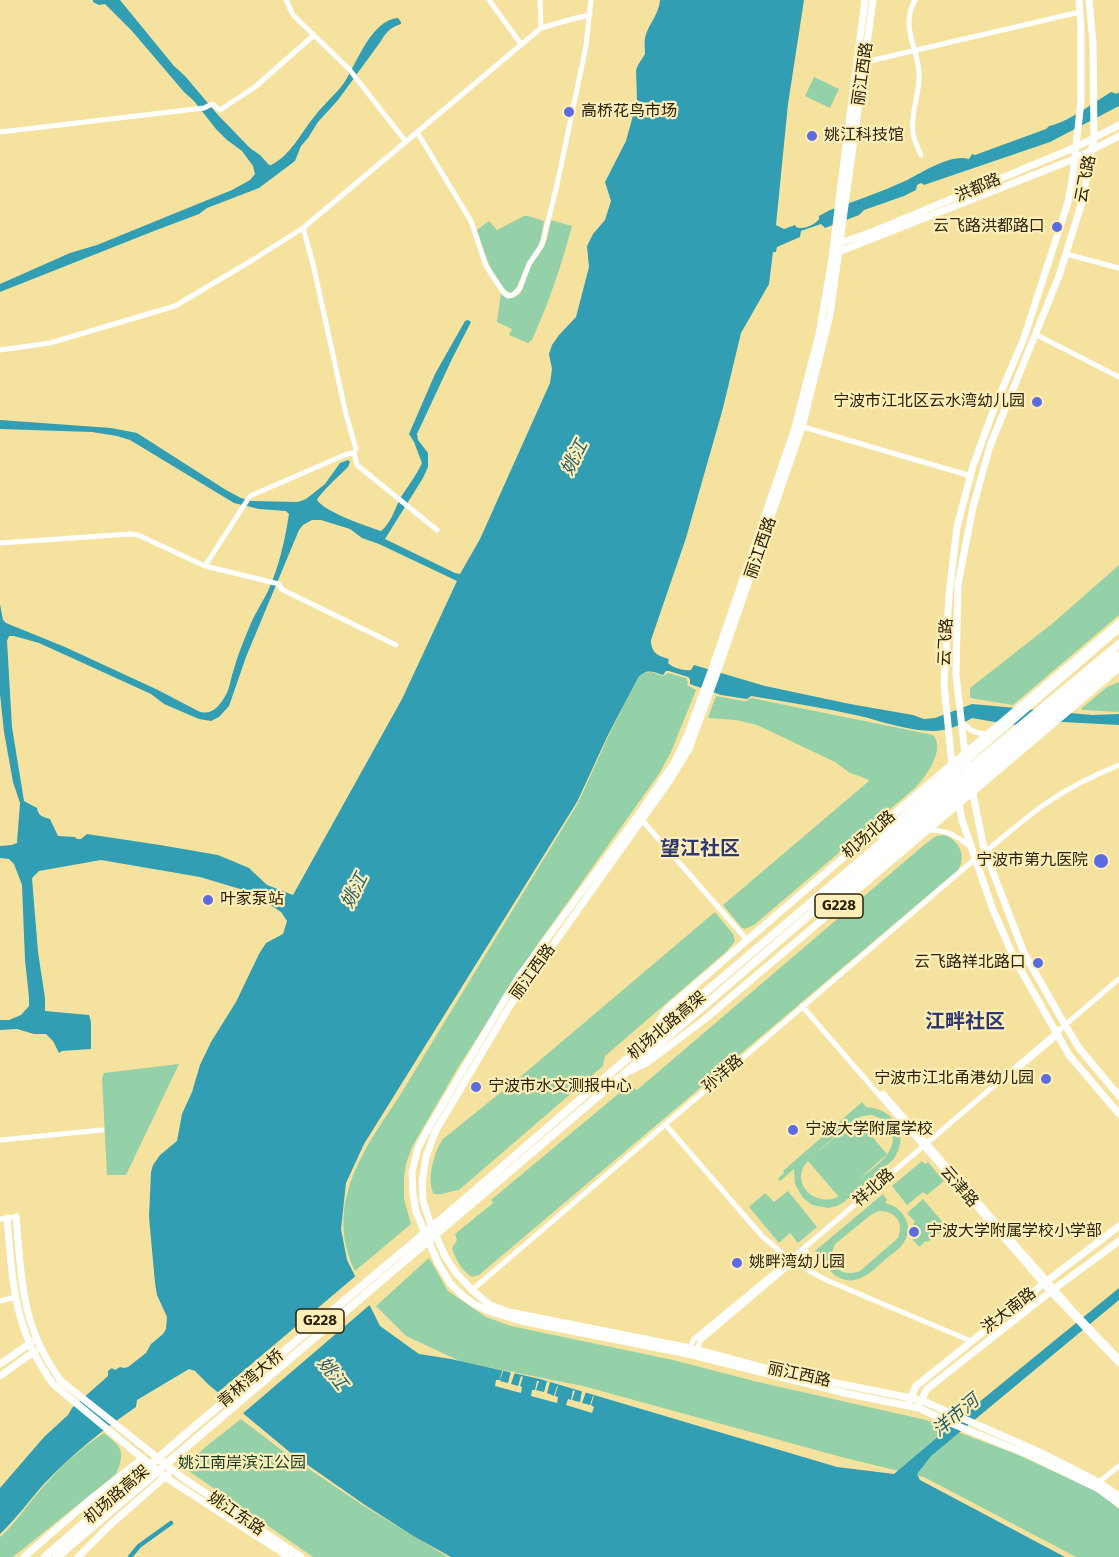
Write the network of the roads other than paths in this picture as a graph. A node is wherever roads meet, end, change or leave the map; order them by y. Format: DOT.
graph roads {
  1 [pos="286,0"];
  2 [pos="489,0"];
  3 [pos="540,0"];
  4 [pos="591,0"];
  5 [pos="865,0"];
  6 [pos="873,0"];
  7 [pos="915,0"];
  8 [pos="1079,0"];
  9 [pos="1089,0"];
  10 [pos="1080,12"];
  11 [pos="590,15"];
  12 [pos="541,28"];
  13 [pos="314,35"];
  14 [pos="521,44"];
  15 [pos="914,51"];
  16 [pos="861,64"];
  17 [pos="1119,124"];
  18 [pos="0,132"];
  19 [pos="417,132"];
  20 [pos="1119,136"];
  21 [pos="1094,138"];
  22 [pos="406,142"];
  23 [pos="1076,147"];
  24 [pos="1092,150"];
  25 [pos="921,155"];
  26 [pos="1074,159"];
  27 [pos="842,196"];
  28 [pos="303,228"];
  29 [pos="836,248"];
  30 [pos="1066,254"];
  31 [pos="1119,268"];
  32 [pos="1035,334"];
  33 [pos="0,350"];
  34 [pos="1119,377"];
  35 [pos="799,425"];
  36 [pos="354,453"];
  37 [pos="971,476"];
  38 [pos="436,530"];
  39 [pos="0,543"];
  40 [pos="205,566"];
  41 [pos="1119,623"];
  42 [pos="1119,628"];
  43 [pos="1119,644"];
  44 [pos="396,645"];
  45 [pos="1119,651"];
  46 [pos="1119,659"];
  47 [pos="1117,672"];
  48 [pos="961,721"];
  49 [pos="988,734"];
  50 [pos="965,754"];
  51 [pos="951,765"];
  52 [pos="1119,765"];
  53 [pos="972,793"];
  54 [pos="959,805"];
  55 [pos="640,818"];
  56 [pos="929,830"];
  57 [pos="971,847"];
  58 [pos="985,852"];
  59 [pos="975,859"];
  60 [pos="834,893"];
  61 [pos="747,940"];
  62 [pos="1119,979"];
  63 [pos="804,1005"];
  64 [pos="1065,1025"];
  65 [pos="1056,1034"];
  66 [pos="630,1057"];
  67 [pos="622,1075"];
  68 [pos="1119,1096"];
  69 [pos="1119,1114"];
  70 [pos="665,1124"];
  71 [pos="102,1130"];
  72 [pos="0,1140"];
  73 [pos="926,1146"];
  74 [pos="454,1213"];
  75 [pos="16,1217"];
  76 [pos="4,1218"];
  77 [pos="1119,1226"];
  78 [pos="1119,1241"];
  79 [pos="792,1261"];
  80 [pos="1045,1282"];
  81 [pos="472,1290"];
  82 [pos="1052,1290"];
  83 [pos="15,1297"];
  84 [pos="0,1301"];
  85 [pos="1096,1337"];
  86 [pos="36,1339"];
  87 [pos="971,1341"];
  88 [pos="29,1344"];
  89 [pos="40,1348"];
  90 [pos="693,1352"];
  91 [pos="33,1353"];
  92 [pos="1119,1358"];
  93 [pos="0,1364"];
  94 [pos="1119,1364"];
  95 [pos="0,1376"];
  96 [pos="69,1393"];
  97 [pos="910,1402"];
  98 [pos="920,1404"];
  99 [pos="978,1430"];
  100 [pos="188,1432"];
  101 [pos="199,1435"];
  102 [pos="150,1453"];
  103 [pos="142,1459"];
  104 [pos="1119,1466"];
  105 [pos="173,1471"];
  106 [pos="165,1477"];
  107 [pos="1098,1485"];
  108 [pos="1119,1496"];
  109 [pos="1119,1504"];
  110 [pos="58,1556"];
  111 [pos="24,1557"];
  112 [pos="45,1557"];
  113 [pos="78,1557"];
  114 [pos="289,1557"];
  115 [pos="301,1557"];
  1 -- 13 [label="street"];
  2 -- 14 [label="street"];
  3 -- 12 [label="street"];
  4 -- 11 [label="street"];
  5 -- 16 [label="main road, 丽江西路"];
  6 -- 16 [label="main road, 丽江西路"];
  7 -- 15 [label="street"];
  8 -- 10 [label="main road, 云飞路"];
  9 -- 21 [label="main road, 云飞路"];
  10 -- 15 [label="street"];
  10 -- 23 [label="main road, 云飞路"];
  11 -- 12 [label="street"];
  11 -- 19 [label="street"];
  12 -- 14 [label="street"];
  13 -- 18 [label="street"];
  13 -- 22 [label="street"];
  14 -- 19 [label="street"];
  15 -- 16 [label="street"];
  15 -- 25 [label="street"];
  16 -- 27 [label="main road, 丽江西路"];
  17 -- 21 [label="main road, 洪都路"];
  19 -- 22 [label="street"];
  20 -- 24 [label="main road, 洪都路"];
  21 -- 23 [label="main road, 洪都路"];
  21 -- 24 [label="main road, 云飞路"];
  22 -- 28 [label="street"];
  23 -- 26 [label="main road, 云飞路"];
  23 -- 29 [label="main road, 洪都路"];
  24 -- 26 [label="main road, 洪都路"];
  24 -- 30 [label="main road, 云飞路"];
  26 -- 29 [label="main road, 洪都路"];
  26 -- 37 [label="main road, 云飞路"];
  27 -- 29 [label="main road, 丽江西路"];
  27 -- 29 [label="main road, 丽江西路"];
  28 -- 33 [label="street"];
  28 -- 36 [label="street"];
  29 -- 35 [label="main road, 丽江西路"];
  30 -- 31 [label="street"];
  30 -- 32 [label="main road, 云飞路"];
  32 -- 34 [label="street"];
  32 -- 48 [label="main road, 云飞路"];
  35 -- 37 [label="street"];
  35 -- 55 [label="main road, 丽江西路"];
  36 -- 38 [label="street"];
  36 -- 40 [label="street"];
  37 -- 51 [label="main road, 云飞路"];
  39 -- 40 [label="street"];
  40 -- 44 [label="street"];
  41 -- 49 [label="main road, 机场北路 / G228"];
  42 -- 60 [label="highway"];
  43 -- 60 [label="highway, 机场北路"];
  45 -- 60 [label="highway, 机场北路"];
  46 -- 60 [label="highway"];
  47 -- 53 [label="main road, G228"];
  48 -- 49 [label="street"];
  48 -- 50 [label="main road, 云飞路"];
  49 -- 50 [label="main road, 机场北路 / G228"];
  50 -- 51 [label="main road, 机场北路 / G228"];
  50 -- 53 [label="main road, 云飞路"];
  51 -- 54 [label="main road, 云飞路"];
  51 -- 61 [label="main road, 机场北路 / G228"];
  52 -- 58 [label="street"];
  53 -- 54 [label="main road, G228"];
  53 -- 58 [label="main road, 云飞路"];
  54 -- 56 [label="main road, G228"];
  54 -- 57 [label="main road, 云飞路"];
  55 -- 61 [label="street"];
  55 -- 81 [label="main road, 丽江西路"];
  55 -- 90 [label="main road, 丽江西路"];
  56 -- 57 [label="street"];
  56 -- 67 [label="main road, G228"];
  57 -- 59 [label="main road, 云飞路"];
  58 -- 64 [label="main road, 云飞路"];
  59 -- 63 [label="street, 孙洋路"];
  59 -- 65 [label="main road, 云飞路"];
  60 -- 66 [label="highway, 机场北路高架 / G228"];
  60 -- 67 [label="highway, 机场北路高架 / G228"];
  61 -- 66 [label="main road, 机场北路 / G228"];
  62 -- 64 [label="street, 祥北路"];
  63 -- 70 [label="street, 孙洋路"];
  63 -- 73 [label="street, 云津路"];
  64 -- 65 [label="street, 祥北路"];
  64 -- 68 [label="main road, 云飞路"];
  65 -- 69 [label="main road, 云飞路"];
  65 -- 73 [label="street, 祥北路"];
  66 -- 74 [label="highway, 机场北路高架 / G228"];
  67 -- 74 [label="highway, 机场北路高架 / G228"];
  70 -- 79 [label="street"];
  70 -- 81 [label="street, 孙洋路"];
  71 -- 72 [label="street"];
  73 -- 79 [label="street, 祥北路"];
  73 -- 80 [label="street, 云津路"];
  74 -- 100 [label="highway, 青林湾大桥 / G228"];
  74 -- 101 [label="highway, 青林湾大桥 / G228"];
  75 -- 76 [label="street"];
  75 -- 86 [label="main road"];
  76 -- 83 [label="main road"];
  77 -- 80 [label="main road, 洪大南路"];
  78 -- 82 [label="main road, 洪大南路"];
  79 -- 87 [label="street"];
  79 -- 90 [label="street, 祥北路"];
  80 -- 82 [label="street, 云津路"];
  80 -- 87 [label="main road, 洪大南路"];
  81 -- 90 [label="main road, 丽江西路"];
  82 -- 85 [label="street, 云津路"];
  82 -- 98 [label="main road, 洪大南路"];
  83 -- 84 [label="street"];
  83 -- 88 [label="main road"];
  85 -- 92 [label="street, 云津路"];
  85 -- 94 [label="street, 云津路"];
  86 -- 88 [label="main road"];
  86 -- 89 [label="main road"];
  87 -- 97 [label="main road, 洪大南路"];
  88 -- 91 [label="main road"];
  88 -- 93 [label="main road"];
  89 -- 91 [label="main road"];
  89 -- 96 [label="main road"];
  90 -- 97 [label="main road, 丽江西路"];
  91 -- 95 [label="main road"];
  91 -- 96 [label="main road"];
  96 -- 102 [label="main road, 姚江东路"];
  96 -- 103 [label="main road, 姚江东路"];
  97 -- 98 [label="main road, 丽江西路"];
  98 -- 99 [label="main road, 丽江西路"];
  98 -- 99 [label="main road, 丽江西路"];
  99 -- 107 [label="main road, 丽江西路"];
  100 -- 112 [label="highway, 机场路高架 / G228"];
  101 -- 110 [label="highway, 机场路高架 / G228"];
  102 -- 103 [label="main road"];
  102 -- 105 [label="main road, 姚江东路"];
  103 -- 106 [label="main road, 姚江东路"];
  103 -- 111 [label="main road"];
  104 -- 107 [label="street"];
  105 -- 106 [label="main road"];
  105 -- 115 [label="main road, 姚江东路"];
  106 -- 113 [label="main road"];
  106 -- 114 [label="main road, 姚江东路"];
  107 -- 108 [label="main road, 丽江西路"];
  107 -- 109 [label="main road, 丽江西路"];
}
